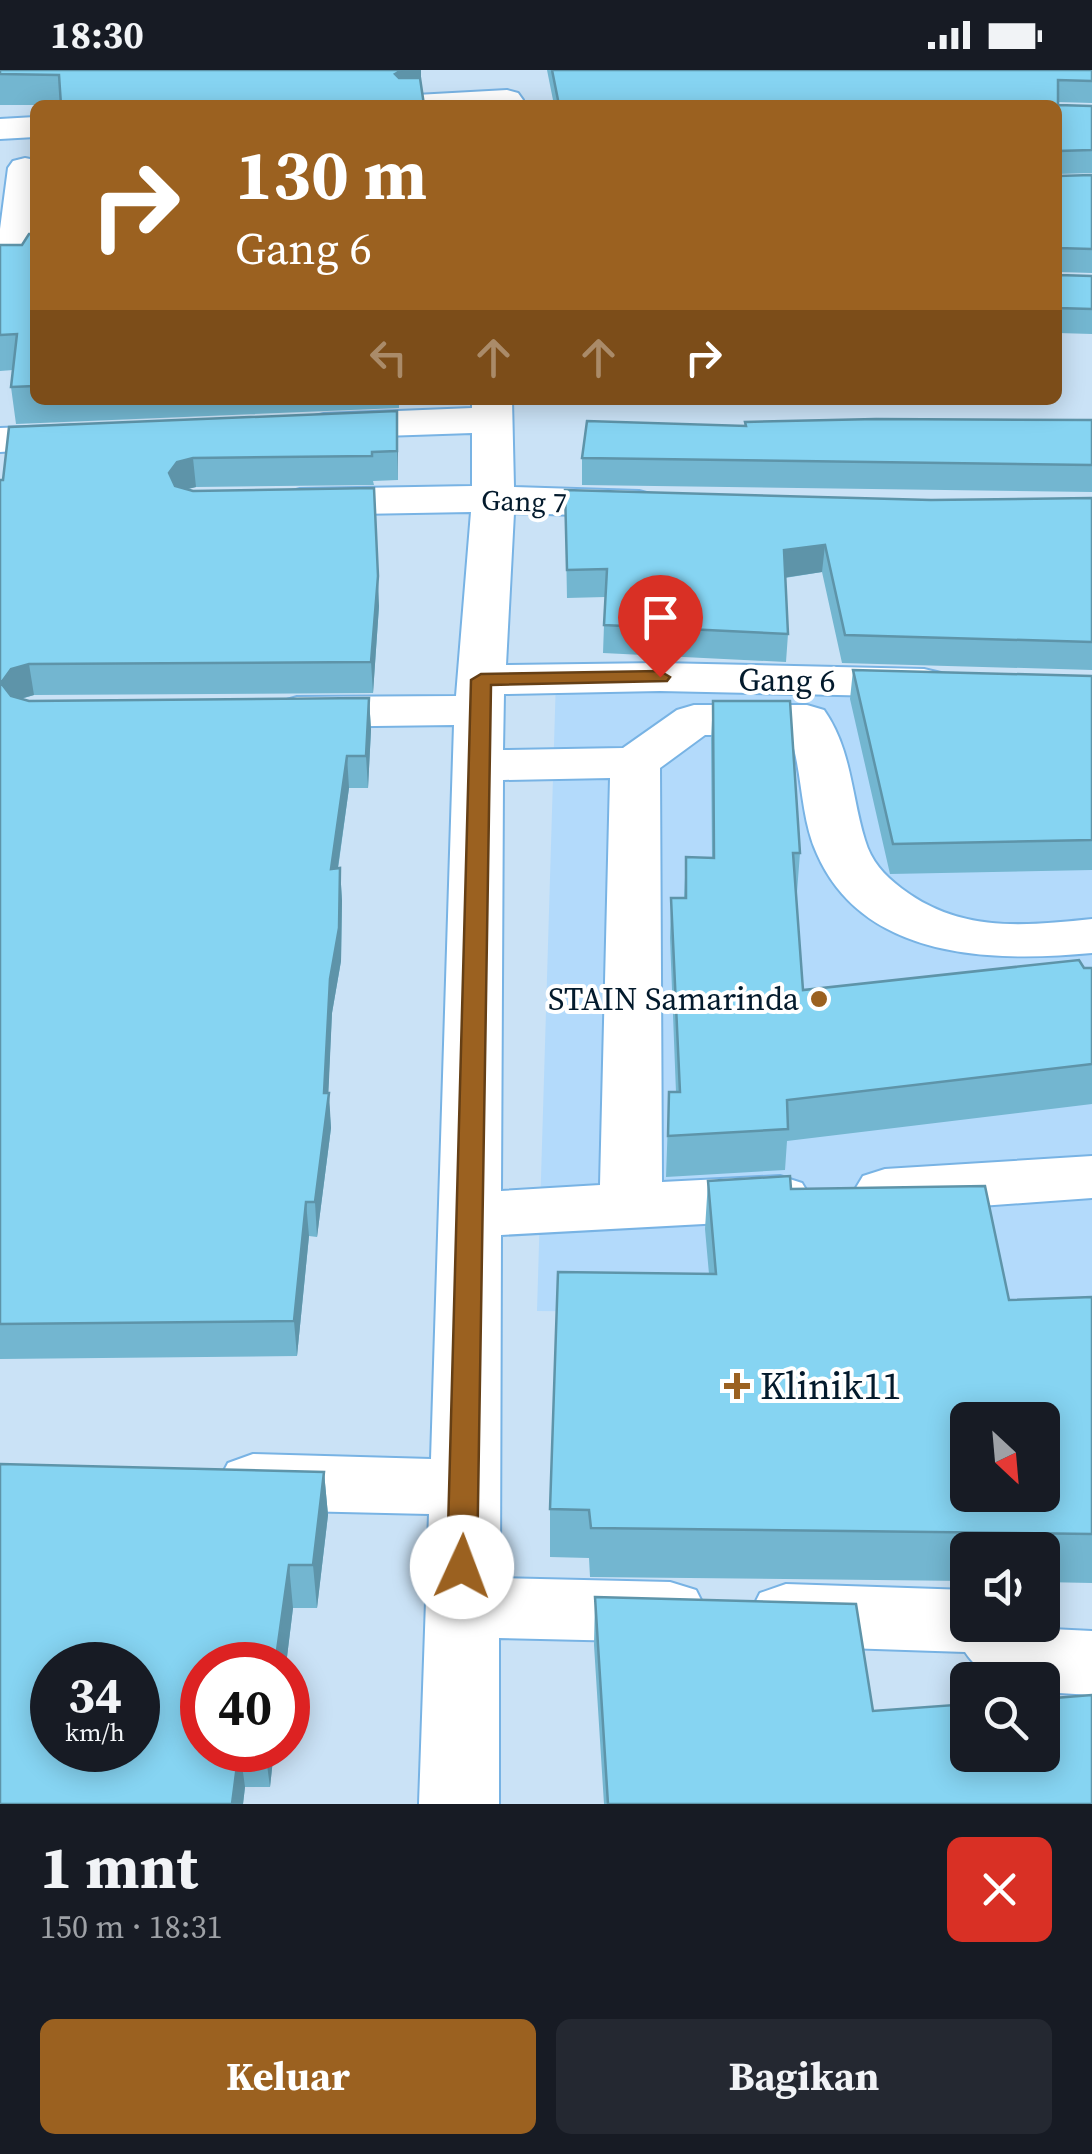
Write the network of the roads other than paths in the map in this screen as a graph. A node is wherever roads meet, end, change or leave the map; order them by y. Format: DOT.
graph roads {
  1 [pos="508,92"];
  2 [pos="451,100"];
  3 [pos="30,127"];
  4 [pos="0,129"];
  5 [pos="25,168"];
  6 [pos="16,268"];
  7 [pos="492,410"];
  8 [pos="278,428"];
  9 [pos="119,435"];
  10 [pos="0,440"];
  11 [pos="493,499"];
  12 [pos="255,503"];
  13 [pos="682,504"];
  14 [pos="974,684"];
  15 [pos="247,712"];
  16 [pos="480,718"];
  17 [pos="635,764"];
  18 [pos="1092,936"];
  19 [pos="1092,1177"];
  20 [pos="631,1208"];
  21 [pos="473,1214"];
  22 [pos="194,1481"];
  23 [pos="465,1488"];
  24 [pos="461,1607"];
  25 [pos="950,1621"];
  26 [pos="997,1642"];
  27 [pos="1092,1663"];
  28 [pos="459,1804"];
  1 -- 2 [label="street"];
  3 -- 4 [label="street"];
  5 -- 6 [label="street"];
  7 -- 8 [label="street"];
  7 -- 11 [label="street"];
  9 -- 10 [label="street"];
  11 -- 12 [label="street, Gang 7"];
  11 -- 13 [label="street, Gang 7"];
  11 -- 16 [label="street"];
  14 -- 16 [label="street, Gang 6"];
  15 -- 16 [label="street"];
  16 -- 17 [label="street"];
  16 -- 21 [label="street"];
  17 -- 18 [label="street"];
  17 -- 20 [label="street"];
  19 -- 20 [label="street"];
  20 -- 21 [label="street"];
  21 -- 23 [label="street"];
  22 -- 23 [label="street"];
  23 -- 24 [label="street"];
  24 -- 25 [label="street"];
  24 -- 28 [label="street"];
  26 -- 27 [label="street"];
}
